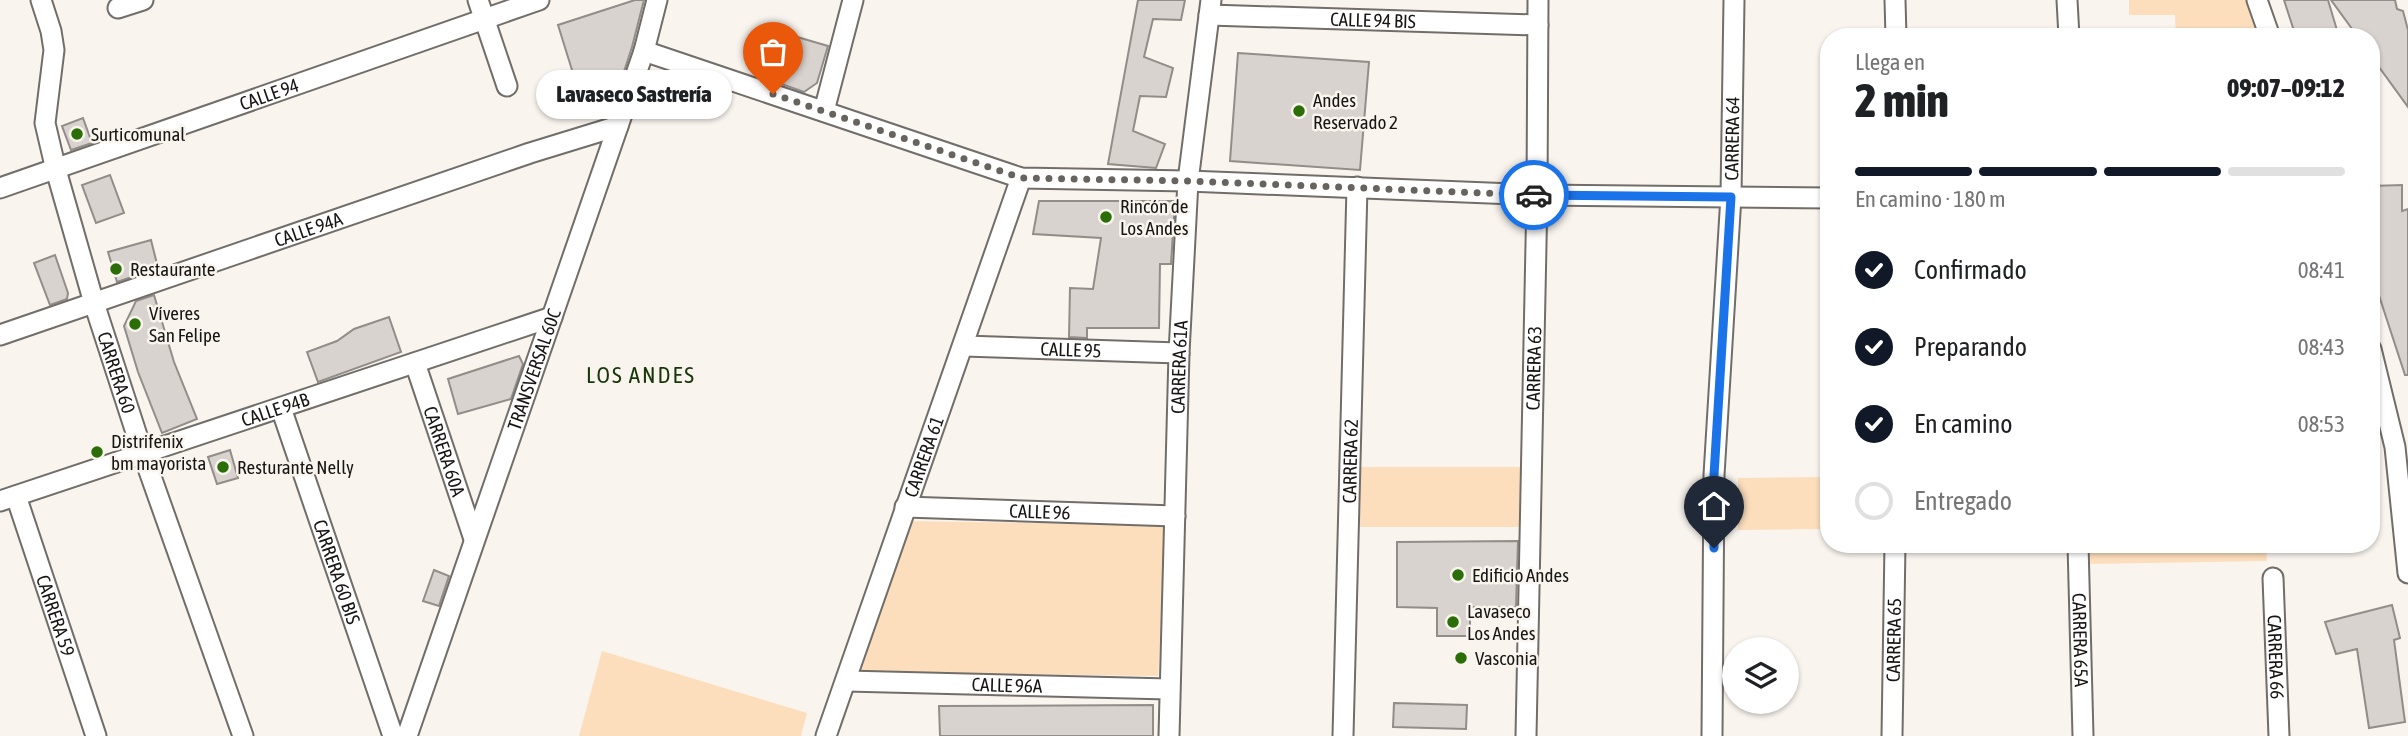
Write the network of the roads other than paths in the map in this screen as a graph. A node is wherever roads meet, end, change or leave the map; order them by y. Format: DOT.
graph roads {
  1 [pos="41,0"];
  2 [pos="143,0"];
  3 [pos="539,0"];
  4 [pos="657,0"];
  5 [pos="853,0"];
  6 [pos="1538,0"];
  7 [pos="1734,0"];
  8 [pos="1895,0"];
  9 [pos="2067,0"];
  10 [pos="2257,0"];
  11 [pos="1210,7"];
  12 [pos="118,8"];
  13 [pos="481,9"];
  14 [pos="1538,25"];
  15 [pos="1896,28"];
  16 [pos="2069,28"];
  17 [pos="2267,28"];
  18 [pos="644,51"];
  19 [pos="507,86"];
  20 [pos="824,111"];
  21 [pos="618,126"];
  22 [pos="56,170"];
  23 [pos="1021,178"];
  24 [pos="1188,181"];
  25 [pos="1357,187"];
  26 [pos="0,188"];
  27 [pos="1537,195"];
  28 [pos="1731,197"];
  29 [pos="1820,198"];
  30 [pos="94,303"];
  31 [pos="552,317"];
  32 [pos="0,335"];
  33 [pos="964,346"];
  34 [pos="1179,353"];
  35 [pos="415,363"];
  36 [pos="2380,378"];
  37 [pos="281,408"];
  38 [pos="2401,446"];
  39 [pos="143,454"];
  40 [pos="8,499"];
  41 [pos="905,507"];
  42 [pos="1175,516"];
  43 [pos="474,540"];
  44 [pos="1895,553"];
  45 [pos="2078,553"];
  46 [pos="2408,573"];
  47 [pos="2273,578"];
  48 [pos="846,681"];
  49 [pos="1169,689"];
  50 [pos="96,736"];
  51 [pos="243,736"];
  52 [pos="393,736"];
  53 [pos="407,736"];
  54 [pos="826,736"];
  55 [pos="1169,736"];
  56 [pos="1343,736"];
  57 [pos="1526,736"];
  58 [pos="1712,736"];
  59 [pos="1892,736"];
  60 [pos="2082,736"];
  61 [pos="2279,736"];
  1 -- 22 [label="street, CARRERA 60"];
  2 -- 12 [label="street"];
  3 -- 13 [label="street, CALLE 94"];
  4 -- 18 [label="street, TRANSVERSAL 60C"];
  5 -- 20 [label="street"];
  6 -- 14 [label="street, CARRERA 63"];
  7 -- 28 [label="street, CARRERA 64"];
  8 -- 15 [label="street"];
  9 -- 16 [label="street"];
  10 -- 17 [label="street"];
  11 -- 14 [label="street, CALLE 94 BIS"];
  11 -- 24 [label="street, CARRERA 61A"];
  13 -- 19 [label="street"];
  13 -- 22 [label="street, CALLE 94"];
  14 -- 27 [label="street, CARRERA 63"];
  18 -- 20 [label="street"];
  18 -- 21 [label="street, TRANSVERSAL 60C"];
  20 -- 23 [label="street"];
  21 -- 30 [label="street, CALLE 94A"];
  21 -- 31 [label="street, TRANSVERSAL 60C"];
  22 -- 26 [label="street, CALLE 94"];
  22 -- 30 [label="street, CARRERA 60"];
  23 -- 24 [label="street"];
  23 -- 33 [label="street, CARRERA 61"];
  24 -- 25 [label="street"];
  24 -- 34 [label="street, CARRERA 61A"];
  25 -- 27 [label="street"];
  25 -- 56 [label="street, CARRERA 62"];
  27 -- 28 [label="street"];
  27 -- 57 [label="street, CARRERA 63"];
  28 -- 29 [label="street"];
  28 -- 58 [label="street, CARRERA 64"];
  30 -- 32 [label="street, CALLE 94A"];
  30 -- 39 [label="street, CARRERA 60"];
  31 -- 35 [label="street, CALLE 94B"];
  31 -- 43 [label="street, TRANSVERSAL 60C"];
  33 -- 34 [label="street, CALLE 95"];
  33 -- 41 [label="street, CARRERA 61"];
  34 -- 42 [label="street, CARRERA 61A"];
  35 -- 37 [label="street, CALLE 94B"];
  35 -- 43 [label="street, CARRERA 60A"];
  36 -- 38 [label="street"];
  37 -- 39 [label="street, CALLE 94B"];
  37 -- 52 [label="street, CARRERA 60 BIS"];
  38 -- 46 [label="street"];
  39 -- 40 [label="street, CALLE 94B"];
  39 -- 51 [label="street, CARRERA 60"];
  40 -- 50 [label="street, CARRERA 59"];
  41 -- 42 [label="street, CALLE 96"];
  41 -- 48 [label="street, CARRERA 61"];
  42 -- 49 [label="street, CARRERA 61A"];
  43 -- 53 [label="street, TRANSVERSAL 60C"];
  44 -- 59 [label="street, CARRERA 65"];
  45 -- 60 [label="street, CARRERA 65A"];
  47 -- 61 [label="street, CARRERA 66"];
  48 -- 49 [label="street, CALLE 96A"];
  48 -- 54 [label="street, CARRERA 61"];
  49 -- 55 [label="street, CARRERA 61A"];
}
